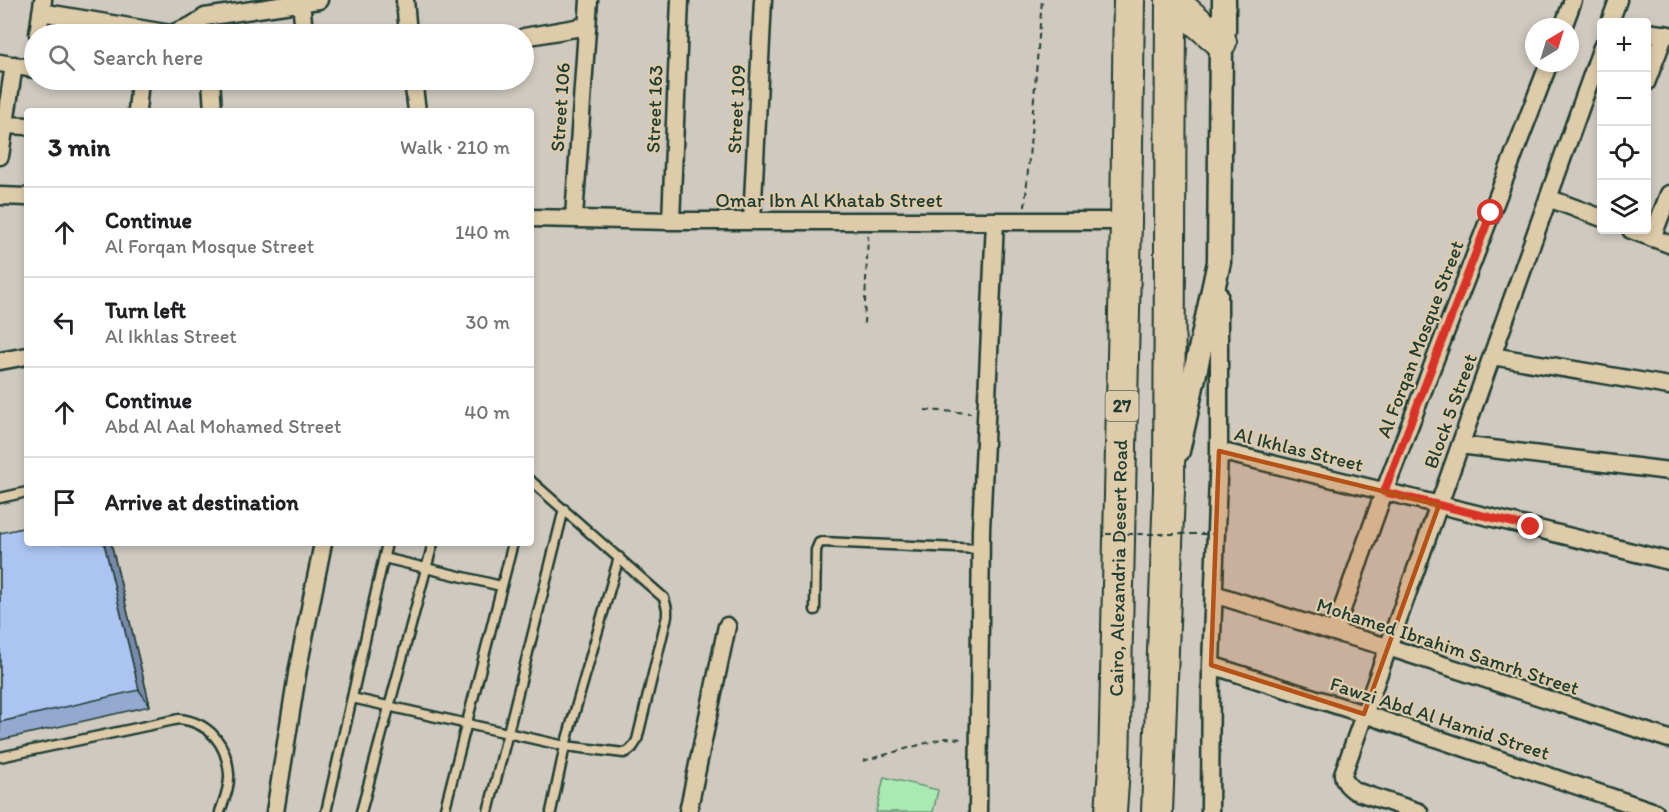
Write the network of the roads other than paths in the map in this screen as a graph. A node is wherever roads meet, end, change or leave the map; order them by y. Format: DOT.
graph roads {
  1 [pos="319,0"];
  2 [pos="405,0"];
  3 [pos="588,0"];
  4 [pos="680,0"];
  5 [pos="763,0"];
  6 [pos="1129,0"];
  7 [pos="1171,0"];
  8 [pos="1216,0"];
  9 [pos="1224,0"];
  10 [pos="1573,0"];
  11 [pos="1618,0"];
  12 [pos="301,1"];
  13 [pos="42,6"];
  14 [pos="205,17"];
  15 [pos="1566,18"];
  16 [pos="1611,18"];
  17 [pos="39,24"];
  18 [pos="125,24"];
  19 [pos="193,24"];
  20 [pos="205,24"];
  21 [pos="303,24"];
  22 [pos="407,24"];
  23 [pos="586,26"];
  24 [pos="1651,33"];
  25 [pos="534,35"];
  26 [pos="1667,35"];
  27 [pos="1221,42"];
  28 [pos="1597,61"];
  29 [pos="7,64"];
  30 [pos="24,67"];
  31 [pos="1546,72"];
  32 [pos="1651,73"];
  33 [pos="139,90"];
  34 [pos="212,90"];
  35 [pos="414,90"];
  36 [pos="4,101"];
  37 [pos="137,108"];
  38 [pos="213,108"];
  39 [pos="417,108"];
  40 [pos="5,124"];
  41 [pos="24,126"];
  42 [pos="0,156"];
  43 [pos="1669,194"];
  44 [pos="0,196"];
  45 [pos="24,197"];
  46 [pos="1548,198"];
  47 [pos="1597,212"];
  48 [pos="574,217"];
  49 [pos="534,218"];
  50 [pos="670,221"];
  51 [pos="752,221"];
  52 [pos="995,221"];
  53 [pos="1126,221"];
  54 [pos="1642,234"];
  55 [pos="1653,238"];
  56 [pos="1669,244"];
  57 [pos="1219,262"];
  58 [pos="1492,356"];
  59 [pos="24,357"];
  60 [pos="0,361"];
  61 [pos="1669,386"];
  62 [pos="1460,445"];
  63 [pos="1219,451"];
  64 [pos="1669,471"];
  65 [pos="534,484"];
  66 [pos="1169,490"];
  67 [pos="1384,492"];
  68 [pos="24,493"];
  69 [pos="0,498"];
  70 [pos="1439,505"];
  71 [pos="564,509"];
  72 [pos="322,546"];
  73 [pos="386,546"];
  74 [pos="432,546"];
  75 [pos="512,546"];
  76 [pos="980,549"];
  77 [pos="619,557"];
  78 [pos="384,558"];
  79 [pos="1669,561"];
  80 [pos="425,568"];
  81 [pos="501,586"];
  82 [pos="1214,594"];
  83 [pos="814,610"];
  84 [pos="727,626"];
  85 [pos="1334,632"];
  86 [pos="1388,647"];
  87 [pos="1211,665"];
  88 [pos="352,698"];
  89 [pos="388,706"];
  90 [pos="1364,714"];
  91 [pos="466,723"];
  92 [pos="506,734"];
  93 [pos="1669,739"];
  94 [pos="565,746"];
  95 [pos="0,757"];
  96 [pos="220,812"];
  97 [pos="275,812"];
  98 [pos="326,812"];
  99 [pos="361,812"];
  100 [pos="444,812"];
  101 [pos="488,812"];
  102 [pos="551,812"];
  103 [pos="688,812"];
  104 [pos="978,812"];
  105 [pos="1111,812"];
  106 [pos="1157,812"];
  107 [pos="1210,812"];
  108 [pos="1419,812"];
  109 [pos="1655,812"];
  1 -- 12 [label="street"];
  2 -- 22 [label="street"];
  3 -- 23 [label="street, Street 106"];
  4 -- 50 [label="street, Street 163"];
  5 -- 51 [label="street, Street 109"];
  6 -- 53 [label="highway, Cairo, Alexandria Desert Road / 27"];
  7 -- 27 [label="highway"];
  7 -- 66 [label="highway"];
  8 -- 27 [label="street"];
  9 -- 27 [label="street"];
  10 -- 15 [label="street"];
  11 -- 16 [label="street"];
  12 -- 14 [label="street"];
  12 -- 21 [label="street"];
  13 -- 17 [label="street"];
  13 -- 18 [label="street"];
  14 -- 19 [label="street"];
  14 -- 20 [label="street"];
  23 -- 25 [label="street"];
  23 -- 48 [label="street, Street 106"];
  24 -- 26 [label="street"];
  26 -- 32 [label="street"];
  27 -- 57 [label="street"];
  28 -- 46 [label="street, Block 5 Street"];
  29 -- 30 [label="street"];
  29 -- 36 [label="street"];
  31 -- 67 [label="street, Al Forqan Mosque Street"];
  33 -- 37 [label="street"];
  34 -- 38 [label="street"];
  35 -- 39 [label="street"];
  36 -- 40 [label="street"];
  40 -- 41 [label="street"];
  40 -- 42 [label="street"];
  43 -- 55 [label="street"];
  44 -- 45 [label="street"];
  46 -- 47 [label="street"];
  46 -- 58 [label="street, Block 5 Street"];
  48 -- 49 [label="street, Omar Ibn Al Khatab Street"];
  48 -- 50 [label="street, Omar Ibn Al Khatab Street"];
  50 -- 51 [label="street, Omar Ibn Al Khatab Street"];
  51 -- 52 [label="street, Omar Ibn Al Khatab Street"];
  52 -- 53 [label="street, Omar Ibn Al Khatab Street"];
  52 -- 76 [label="street"];
  53 -- 105 [label="highway, Cairo, Alexandria Desert Road / 27"];
  54 -- 55 [label="street"];
  55 -- 56 [label="street"];
  57 -- 63 [label="street"];
  57 -- 66 [label="street"];
  58 -- 61 [label="street"];
  58 -- 62 [label="street, Block 5 Street"];
  59 -- 60 [label="street"];
  62 -- 64 [label="street"];
  62 -- 70 [label="street, Block 5 Street"];
  63 -- 67 [label="street, Al Ikhlas Street"];
  63 -- 82 [label="street"];
  65 -- 71 [label="lane"];
  66 -- 106 [label="highway"];
  67 -- 70 [label="street, Al Ikhlas Street"];
  67 -- 85 [label="street, Al Forqan Mosque Street"];
  68 -- 69 [label="lane"];
  70 -- 79 [label="street, Al Ikhlas Street"];
  70 -- 86 [label="street, Block 5 Street"];
  71 -- 77 [label="lane"];
  71 -- 92 [label="lane"];
  72 -- 97 [label="street"];
  73 -- 78 [label="lane"];
  74 -- 80 [label="lane"];
  75 -- 81 [label="lane"];
  76 -- 83 [label="lane"];
  76 -- 104 [label="street"];
  77 -- 94 [label="lane"];
  77 -- 94 [label="lane"];
  78 -- 80 [label="lane"];
  78 -- 88 [label="lane"];
  80 -- 81 [label="lane"];
  80 -- 89 [label="lane"];
  81 -- 91 [label="lane"];
  82 -- 85 [label="street, Mohamed Ibrahim Samrh Street"];
  82 -- 87 [label="street"];
  84 -- 103 [label="street"];
  85 -- 86 [label="street, Mohamed Ibrahim Samrh Street"];
  86 -- 90 [label="street, Block 5 Street"];
  86 -- 93 [label="street, Mohamed Ibrahim Samrh Street"];
  87 -- 90 [label="street, Fawzi Abd Al Hamid Street"];
  87 -- 107 [label="street"];
  88 -- 89 [label="lane"];
  88 -- 98 [label="lane"];
  89 -- 91 [label="lane"];
  89 -- 99 [label="lane"];
  90 -- 108 [label="street, Block 5 Street"];
  90 -- 109 [label="street, Fawzi Abd Al Hamid Street"];
  91 -- 92 [label="lane"];
  91 -- 100 [label="lane"];
  92 -- 94 [label="lane"];
  92 -- 101 [label="lane"];
  94 -- 102 [label="lane"];
  95 -- 96 [label="lane"];
}
